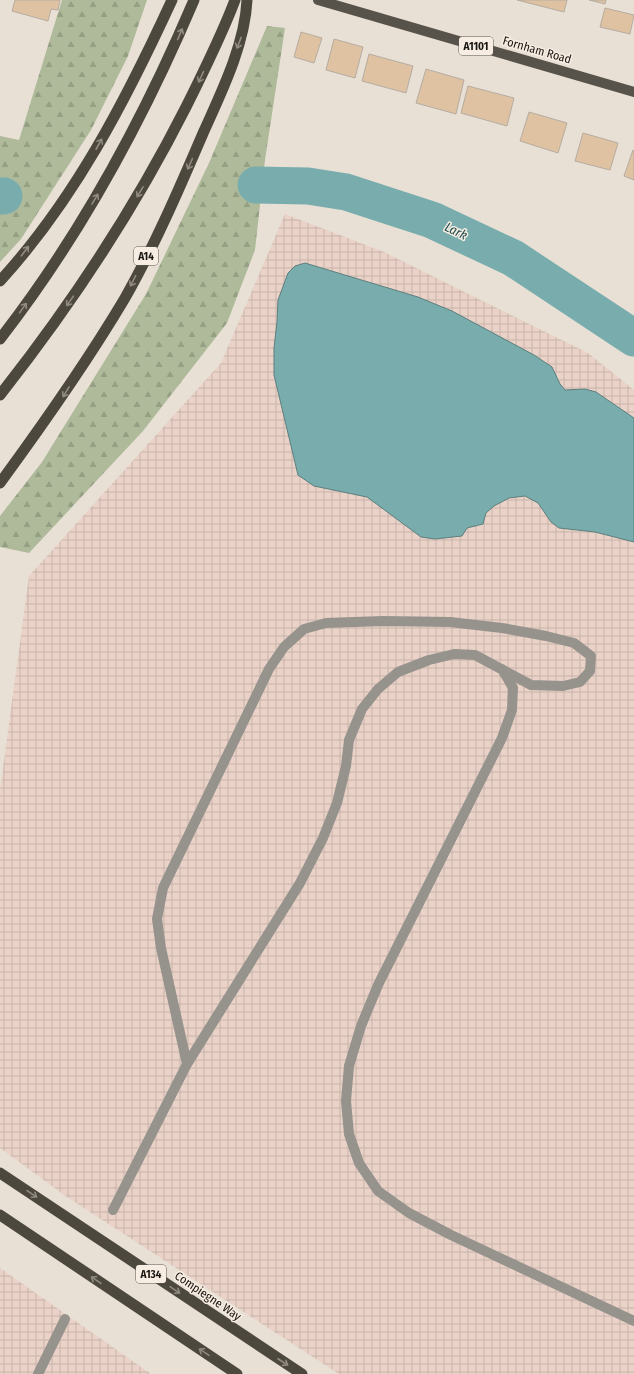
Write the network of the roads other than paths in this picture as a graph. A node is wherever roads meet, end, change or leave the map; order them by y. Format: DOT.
graph roads {
  1 [pos="172,0"];
  2 [pos="194,0"];
  3 [pos="318,0"];
  4 [pos="234,2"];
  5 [pos="247,3"];
  6 [pos="634,92"];
  7 [pos="0,281"];
  8 [pos="0,339"];
  9 [pos="0,395"];
  10 [pos="0,483"];
  11 [pos="502,669"];
  12 [pos="187,1064"];
  13 [pos="0,1173"];
  14 [pos="113,1210"];
  15 [pos="0,1215"];
  16 [pos="65,1319"];
  17 [pos="634,1321"];
  18 [pos="38,1374"];
  19 [pos="237,1374"];
  20 [pos="302,1374"];
  7 -- 1 [label="highway, one-way"];
  8 -- 2 [label="highway, one-way"];
  3 -- 6 [label="main road, Fornham Road / A1101"];
  4 -- 9 [label="highway, one-way"];
  5 -- 10 [label="highway, A14, one-way"];
  11 -- 12 [label="lane"];
  11 -- 12 [label="lane"];
  11 -- 17 [label="lane"];
  12 -- 14 [label="lane"];
  13 -- 20 [label="highway, Compiegne Way / A134, one-way"];
  19 -- 15 [label="highway, one-way"];
  16 -- 18 [label="lane"];
}
